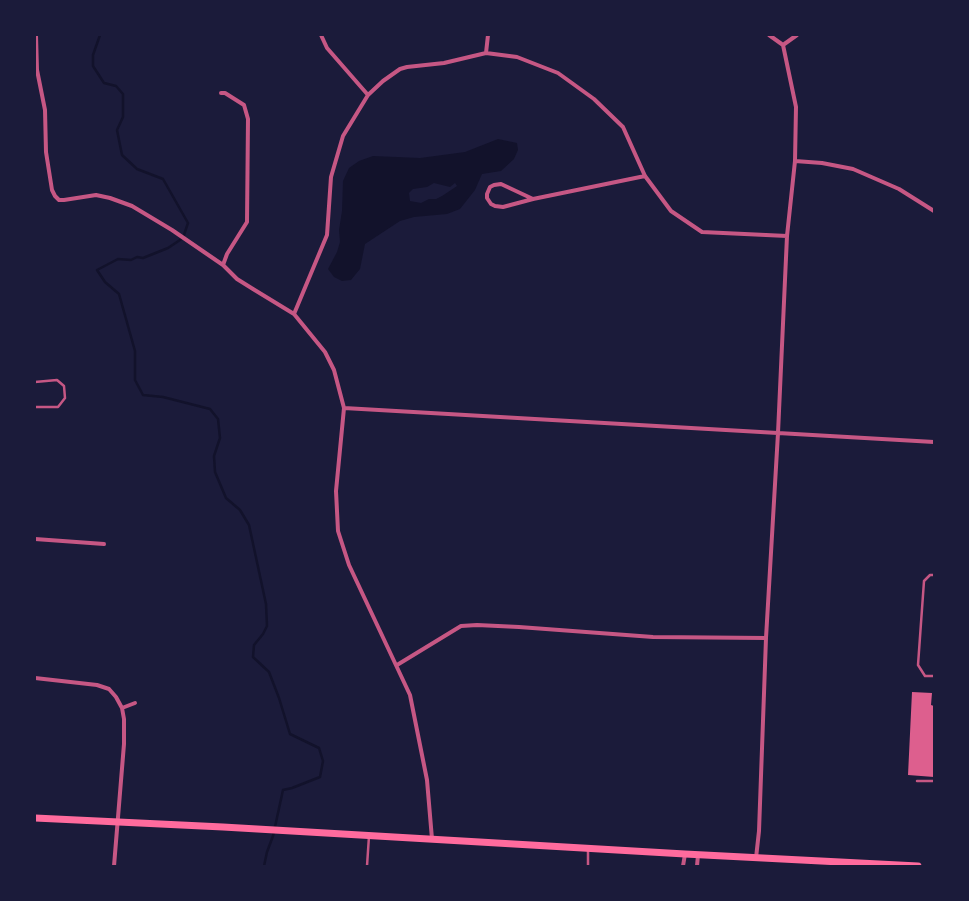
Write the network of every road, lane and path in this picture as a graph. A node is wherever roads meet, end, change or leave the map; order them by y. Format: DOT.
graph roads {
  1 [pos="36,35"];
  2 [pos="321,35"];
  3 [pos="488,35"];
  4 [pos="769,35"];
  5 [pos="798,35"];
  6 [pos="783,45"];
  7 [pos="486,53"];
  8 [pos="221,93"];
  9 [pos="368,95"];
  10 [pos="796,161"];
  11 [pos="645,176"];
  12 [pos="533,199"];
  13 [pos="934,211"];
  14 [pos="787,236"];
  15 [pos="223,265"];
  16 [pos="294,314"];
  17 [pos="35,382"];
  18 [pos="35,407"];
  19 [pos="344,408"];
  20 [pos="778,433"];
  21 [pos="934,442"];
  22 [pos="35,539"];
  23 [pos="104,544"];
  24 [pos="934,575"];
  25 [pos="766,638"];
  26 [pos="397,665"];
  27 [pos="934,676"];
  28 [pos="35,678"];
  29 [pos="135,704"];
  30 [pos="122,708"];
  31 [pos="917,781"];
  32 [pos="934,781"];
  33 [pos="35,818"];
  34 [pos="118,823"];
  35 [pos="369,836"];
  36 [pos="432,839"];
  37 [pos="588,848"];
  38 [pos="685,854"];
  39 [pos="698,855"];
  40 [pos="756,858"];
  41 [pos="114,866"];
  42 [pos="367,866"];
  43 [pos="588,866"];
  44 [pos="683,866"];
  45 [pos="697,866"];
  46 [pos="918,866"];
  1 -- 15 [label="street"];
  2 -- 9 [label="street"];
  3 -- 7 [label="street"];
  4 -- 6 [label="street"];
  5 -- 6 [label="street"];
  6 -- 10 [label="street"];
  7 -- 9 [label="street"];
  7 -- 11 [label="street"];
  8 -- 15 [label="street"];
  9 -- 16 [label="street"];
  10 -- 13 [label="street"];
  10 -- 14 [label="street"];
  11 -- 12 [label="street"];
  11 -- 14 [label="street"];
  12 -- 12 [label="street"];
  14 -- 20 [label="street"];
  15 -- 16 [label="street"];
  16 -- 19 [label="street"];
  17 -- 18 [label="lane"];
  19 -- 20 [label="street"];
  19 -- 26 [label="street"];
  20 -- 21 [label="street"];
  20 -- 25 [label="street"];
  22 -- 23 [label="street"];
  24 -- 27 [label="lane"];
  25 -- 26 [label="street"];
  25 -- 40 [label="street"];
  26 -- 36 [label="street"];
  28 -- 30 [label="street"];
  29 -- 30 [label="street"];
  30 -- 34 [label="street"];
  31 -- 32 [label="lane"];
  33 -- 34 [label="main road"];
  34 -- 35 [label="main road"];
  34 -- 41 [label="street"];
  35 -- 36 [label="main road"];
  35 -- 42 [label="lane"];
  36 -- 37 [label="main road"];
  37 -- 38 [label="main road"];
  37 -- 43 [label="lane"];
  38 -- 39 [label="main road"];
  38 -- 44 [label="street"];
  39 -- 40 [label="main road"];
  39 -- 45 [label="street"];
  40 -- 46 [label="main road"];
}
